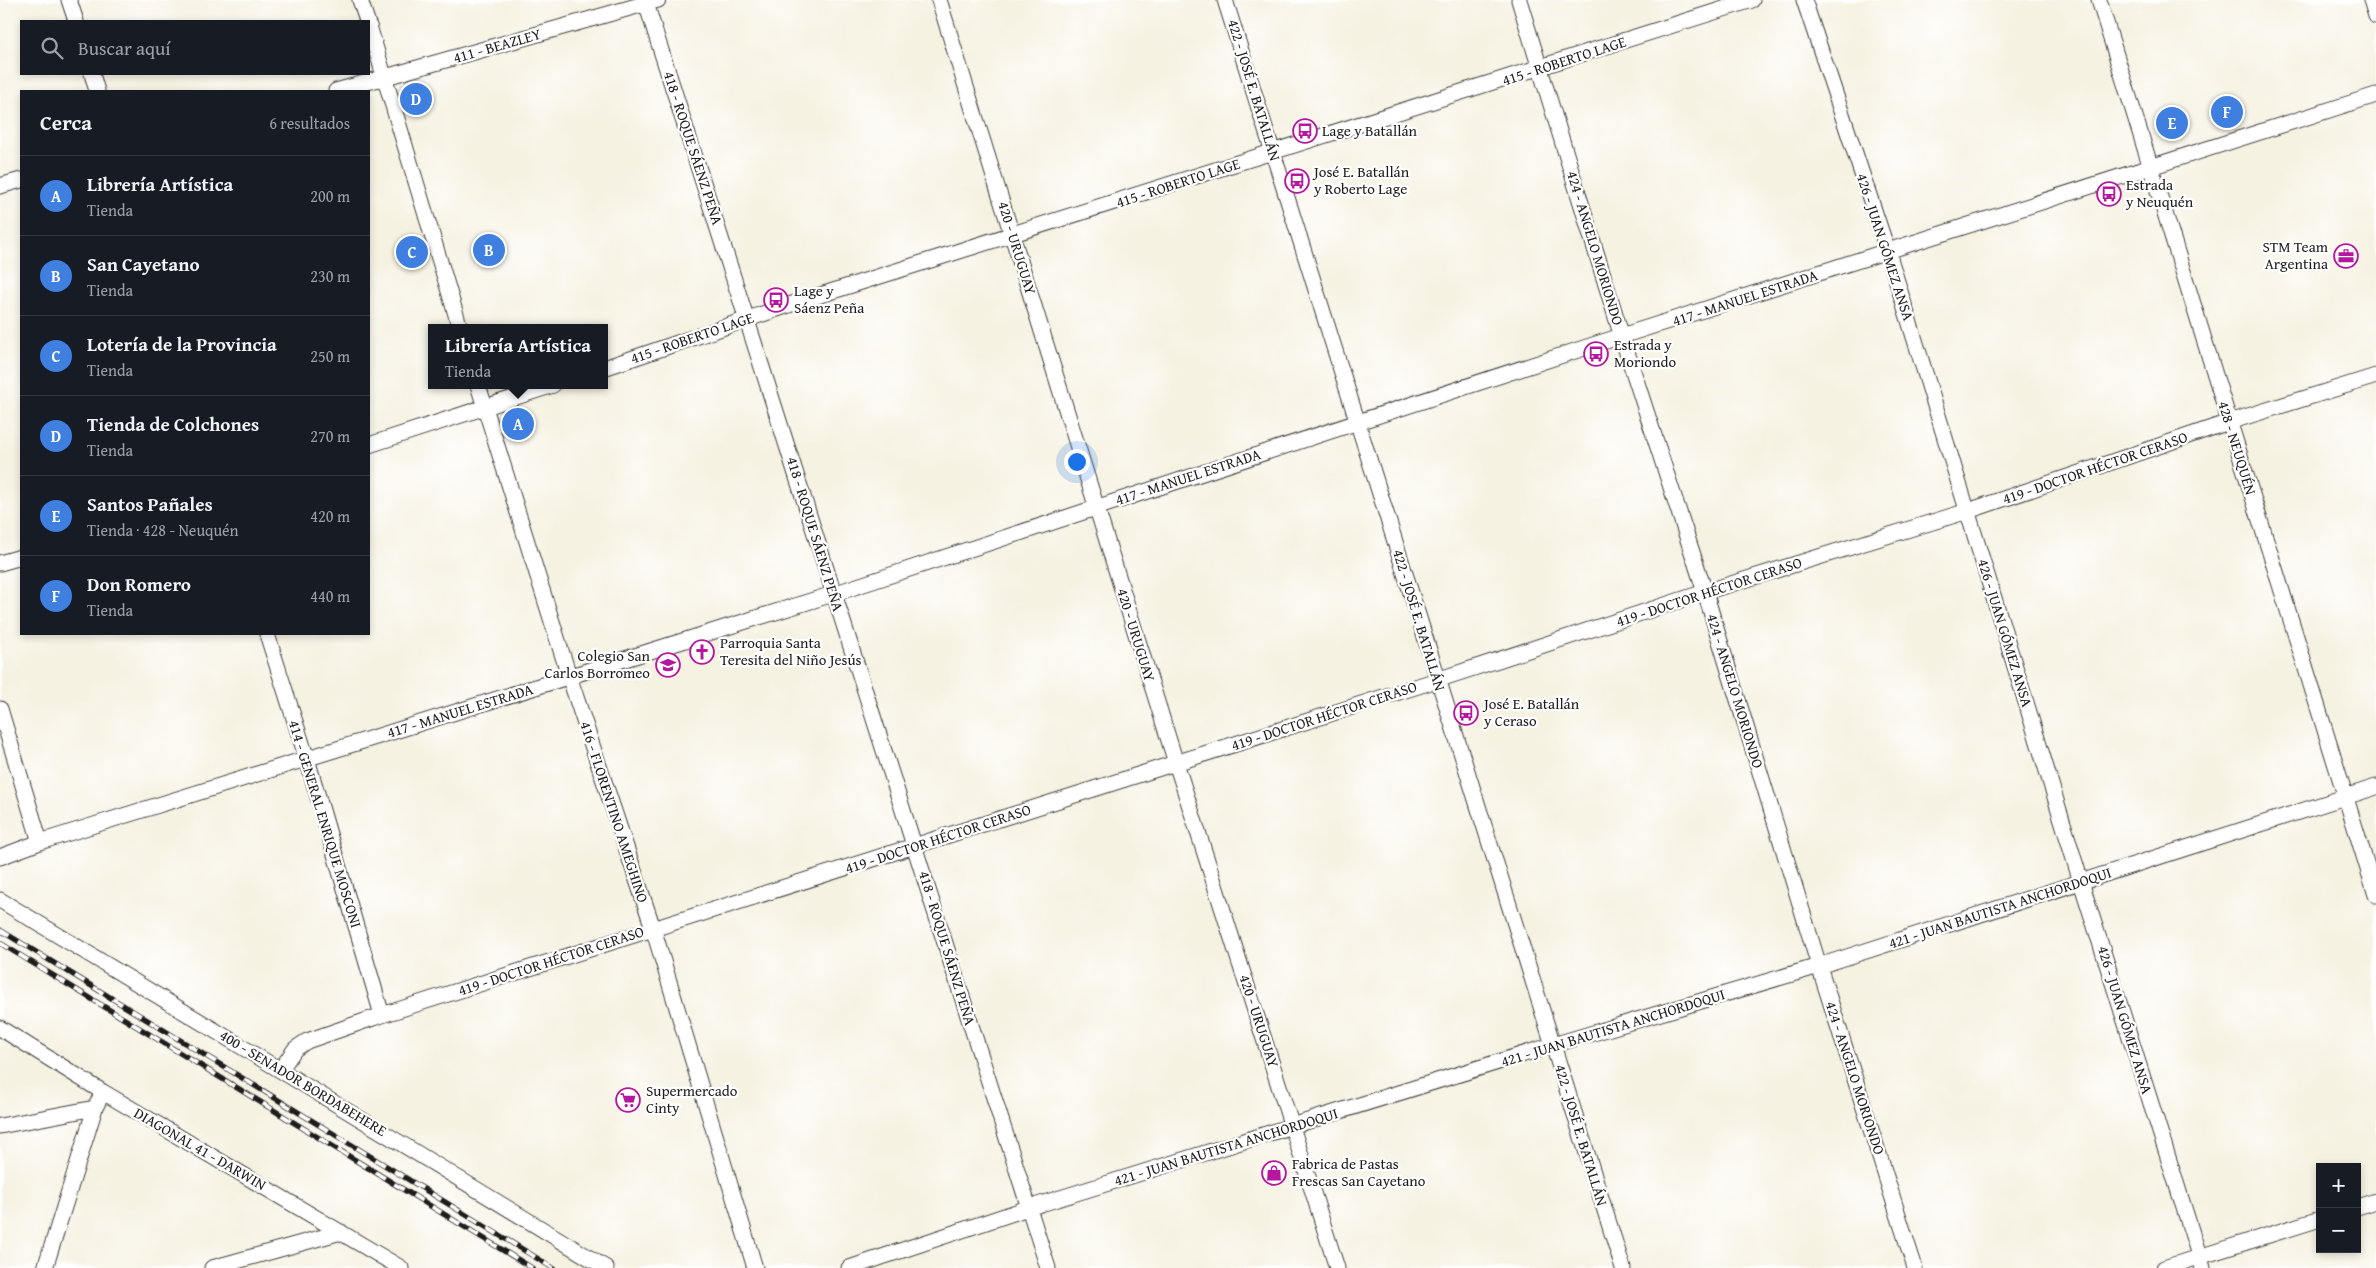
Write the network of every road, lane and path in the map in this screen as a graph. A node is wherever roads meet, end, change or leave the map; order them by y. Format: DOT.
graph roads {
  1 [pos="69,0"];
  2 [pos="360,0"];
  3 [pos="939,0"];
  4 [pos="1226,0"];
  5 [pos="1519,0"];
  6 [pos="1752,0"];
  7 [pos="1804,0"];
  8 [pos="2099,0"];
  9 [pos="2371,0"];
  10 [pos="650,1"];
  11 [pos="2376,16"];
  12 [pos="76,20"];
  13 [pos="367,20"];
  14 [pos="370,29"];
  15 [pos="1541,68"];
  16 [pos="92,75"];
  17 [pos="385,78"];
  18 [pos="97,90"];
  19 [pos="340,90"];
  20 [pos="2376,95"];
  21 [pos="1273,152"];
  22 [pos="2152,168"];
  23 [pos="20,180"];
  24 [pos="0,186"];
  25 [pos="1014,235"];
  26 [pos="1888,252"];
  27 [pos="749,319"];
  28 [pos="459,324"];
  29 [pos="1622,337"];
  30 [pos="608,367"];
  31 [pos="2376,376"];
  32 [pos="479,389"];
  33 [pos="542,389"];
  34 [pos="485,409"];
  35 [pos="1359,422"];
  36 [pos="2229,422"];
  37 [pos="370,446"];
  38 [pos="1097,506"];
  39 [pos="1968,511"];
  40 [pos="20,556"];
  41 [pos="0,563"];
  42 [pos="1705,592"];
  43 [pos="833,594"];
  44 [pos="267,635"];
  45 [pos="569,676"];
  46 [pos="1437,680"];
  47 [pos="0,709"];
  48 [pos="307,759"];
  49 [pos="1176,762"];
  50 [pos="2376,787"];
  51 [pos="2344,797"];
  52 [pos="40,842"];
  53 [pos="915,846"];
  54 [pos="0,857"];
  55 [pos="2081,882"];
  56 [pos="2376,895"];
  57 [pos="0,900"];
  58 [pos="653,928"];
  59 [pos="1819,966"];
  60 [pos="382,1015"];
  61 [pos="0,1028"];
  62 [pos="1553,1044"];
  63 [pos="281,1069"];
  64 [pos="104,1092"];
  65 [pos="94,1108"];
  66 [pos="0,1126"];
  67 [pos="1293,1127"];
  68 [pos="2376,1201"];
  69 [pos="2361,1206"];
  70 [pos="1028,1208"];
  71 [pos="2316,1220"];
  72 [pos="341,1232"];
  73 [pos="2201,1262"];
  74 [pos="45,1268"];
  75 [pos="212,1268"];
  76 [pos="401,1268"];
  77 [pos="606,1268"];
  78 [pos="755,1268"];
  79 [pos="850,1268"];
  80 [pos="1048,1268"];
  81 [pos="1337,1268"];
  82 [pos="1623,1268"];
  83 [pos="1915,1268"];
  84 [pos="2164,1268"];
  1 -- 12 [label="street"];
  2 -- 13 [label="street"];
  3 -- 25 [label="street, 420 - URUGUAY"];
  4 -- 21 [label="street, 422 - JOSÉ E. BATALLÁN"];
  5 -- 15 [label="street, 424 - ANGELO MORIONDO"];
  6 -- 15 [label="street, 415 - ROBERTO LAGE"];
  7 -- 26 [label="street, 426 - JUAN GÓMEZ ANSA"];
  8 -- 22 [label="street, 428 - NEUQUÉN"];
  9 -- 11 [label="street"];
  10 -- 17 [label="street, 411 - BEAZLEY"];
  10 -- 27 [label="street, 418 - ROQUE SÁENZ PEÑA"];
  14 -- 17 [label="street"];
  15 -- 21 [label="street, 415 - ROBERTO LAGE"];
  15 -- 29 [label="street, 424 - ANGELO MORIONDO"];
  16 -- 18 [label="street"];
  17 -- 19 [label="street, 411 - BEAZLEY"];
  17 -- 28 [label="street"];
  20 -- 22 [label="street, 417 - MANUEL ESTRADA"];
  21 -- 25 [label="street, 415 - ROBERTO LAGE"];
  21 -- 35 [label="street, 422 - JOSÉ E. BATALLÁN"];
  22 -- 26 [label="street, 417 - MANUEL ESTRADA"];
  22 -- 36 [label="street, 428 - NEUQUÉN"];
  23 -- 24 [label="street"];
  25 -- 27 [label="street, 415 - ROBERTO LAGE"];
  25 -- 38 [label="street, 420 - URUGUAY"];
  26 -- 29 [label="street, 417 - MANUEL ESTRADA"];
  26 -- 39 [label="street, 426 - JUAN GÓMEZ ANSA"];
  27 -- 30 [label="street, 415 - ROBERTO LAGE"];
  27 -- 43 [label="street, 418 - ROQUE SÁENZ PEÑA"];
  29 -- 35 [label="street, 417 - MANUEL ESTRADA"];
  29 -- 42 [label="street, 424 - ANGELO MORIONDO"];
  31 -- 36 [label="street, 419 - DOCTOR HÉCTOR CERASO"];
  32 -- 34 [label="street, 416 - FLORENTINO AMEGHINO"];
  33 -- 34 [label="street"];
  34 -- 37 [label="street"];
  34 -- 45 [label="street, 416 - FLORENTINO AMEGHINO"];
  35 -- 38 [label="street, 417 - MANUEL ESTRADA"];
  35 -- 46 [label="street, 422 - JOSÉ E. BATALLÁN"];
  36 -- 39 [label="street, 419 - DOCTOR HÉCTOR CERASO"];
  36 -- 51 [label="street, 428 - NEUQUÉN"];
  38 -- 43 [label="street, 417 - MANUEL ESTRADA"];
  38 -- 49 [label="street, 420 - URUGUAY"];
  39 -- 42 [label="street, 419 - DOCTOR HÉCTOR CERASO"];
  39 -- 55 [label="street, 426 - JUAN GÓMEZ ANSA"];
  40 -- 41 [label="street"];
  42 -- 46 [label="street, 419 - DOCTOR HÉCTOR CERASO"];
  42 -- 59 [label="street, 424 - ANGELO MORIONDO"];
  43 -- 45 [label="street, 417 - MANUEL ESTRADA"];
  43 -- 53 [label="street, 418 - ROQUE SÁENZ PEÑA"];
  44 -- 48 [label="street, 414 - GENERAL ENRIQUE MOSCONI"];
  45 -- 48 [label="street, 417 - MANUEL ESTRADA"];
  45 -- 58 [label="street, 416 - FLORENTINO AMEGHINO"];
  46 -- 49 [label="street, 419 - DOCTOR HÉCTOR CERASO"];
  46 -- 62 [label="street, 422 - JOSÉ E. BATALLÁN"];
  47 -- 52 [label="street"];
  48 -- 52 [label="street, 417 - MANUEL ESTRADA"];
  48 -- 60 [label="street, 414 - GENERAL ENRIQUE MOSCONI"];
  49 -- 53 [label="street, 419 - DOCTOR HÉCTOR CERASO"];
  49 -- 67 [label="street, 420 - URUGUAY"];
  50 -- 51 [label="street, 421 - JUAN BAUTISTA ANCHORDOQUI"];
  51 -- 55 [label="street, 421 - JUAN BAUTISTA ANCHORDOQUI"];
  51 -- 56 [label="street, 428 - NEUQUÉN"];
  52 -- 54 [label="street, 417 - MANUEL ESTRADA"];
  53 -- 58 [label="street, 419 - DOCTOR HÉCTOR CERASO"];
  53 -- 70 [label="street, 418 - ROQUE SÁENZ PEÑA"];
  55 -- 59 [label="street, 421 - JUAN BAUTISTA ANCHORDOQUI"];
  55 -- 73 [label="street, 426 - JUAN GÓMEZ ANSA"];
  57 -- 63 [label="street, 400 - SENADOR BORDABEHERE"];
  58 -- 60 [label="street, 419 - DOCTOR HÉCTOR CERASO"];
  58 -- 78 [label="street, 416 - FLORENTINO AMEGHINO"];
  59 -- 62 [label="street, 421 - JUAN BAUTISTA ANCHORDOQUI"];
  59 -- 83 [label="street, 424 - ANGELO MORIONDO"];
  60 -- 63 [label="street, 419 - DOCTOR HÉCTOR CERASO"];
  61 -- 64 [label="street, DIAGONAL 41 - DARWIN"];
  62 -- 67 [label="street, 421 - JUAN BAUTISTA ANCHORDOQUI"];
  62 -- 82 [label="street, 422 - JOSÉ E. BATALLÁN"];
  63 -- 77 [label="street, 400 - SENADOR BORDABEHERE"];
  64 -- 65 [label="street"];
  64 -- 72 [label="street, DIAGONAL 41 - DARWIN"];
  65 -- 66 [label="street"];
  65 -- 74 [label="street"];
  67 -- 70 [label="street, 421 - JUAN BAUTISTA ANCHORDOQUI"];
  67 -- 81 [label="street, 420 - URUGUAY"];
  68 -- 69 [label="street"];
  70 -- 79 [label="street, 421 - JUAN BAUTISTA ANCHORDOQUI"];
  70 -- 80 [label="street, 418 - ROQUE SÁENZ PEÑA"];
  71 -- 73 [label="street"];
  72 -- 75 [label="street"];
  72 -- 76 [label="street, DIAGONAL 41 - DARWIN"];
  73 -- 84 [label="street"];
}
